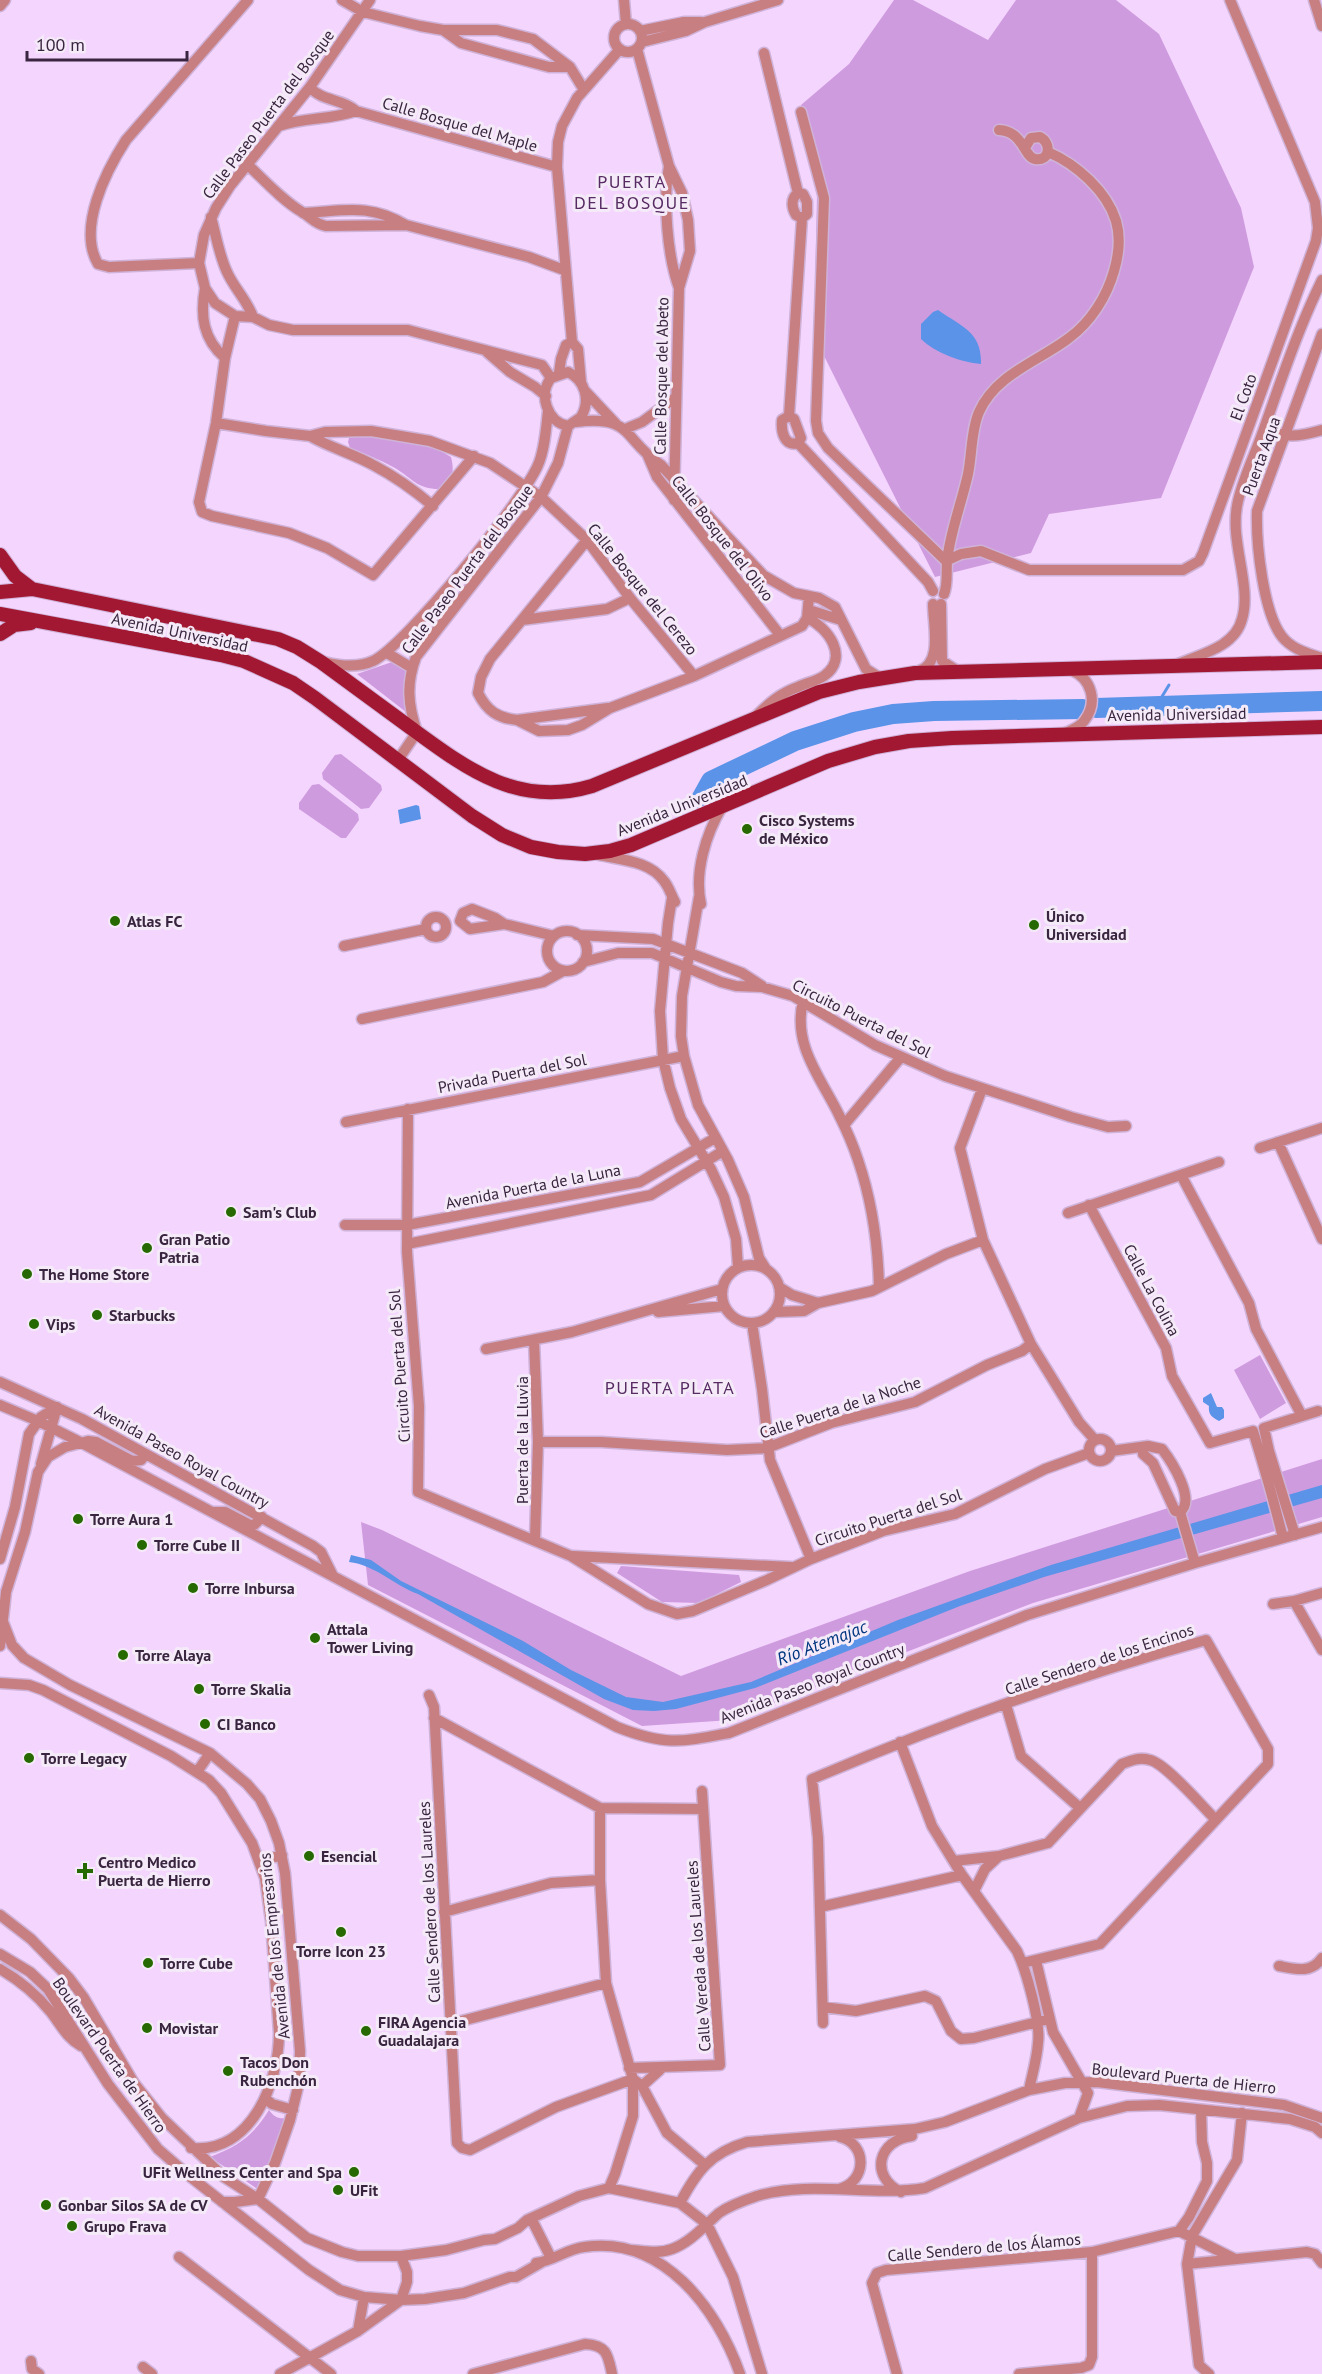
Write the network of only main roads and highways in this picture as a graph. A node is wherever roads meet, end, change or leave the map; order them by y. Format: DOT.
graph roads {
  1 [pos="0,555"];
  2 [pos="32,589"];
  3 [pos="0,591"];
  4 [pos="0,614"];
  5 [pos="47,622"];
  6 [pos="0,634"];
  7 [pos="1322,660"];
  8 [pos="1322,727"];
  1 -- 2 [label="main road"];
  2 -- 3 [label="main road, Avenida Universidad"];
  2 -- 7 [label="main road, Avenida Universidad"];
  4 -- 5 [label="main road, Avenida Universidad"];
  5 -- 6 [label="main road"];
  5 -- 8 [label="main road, Avenida Universidad"];
}
